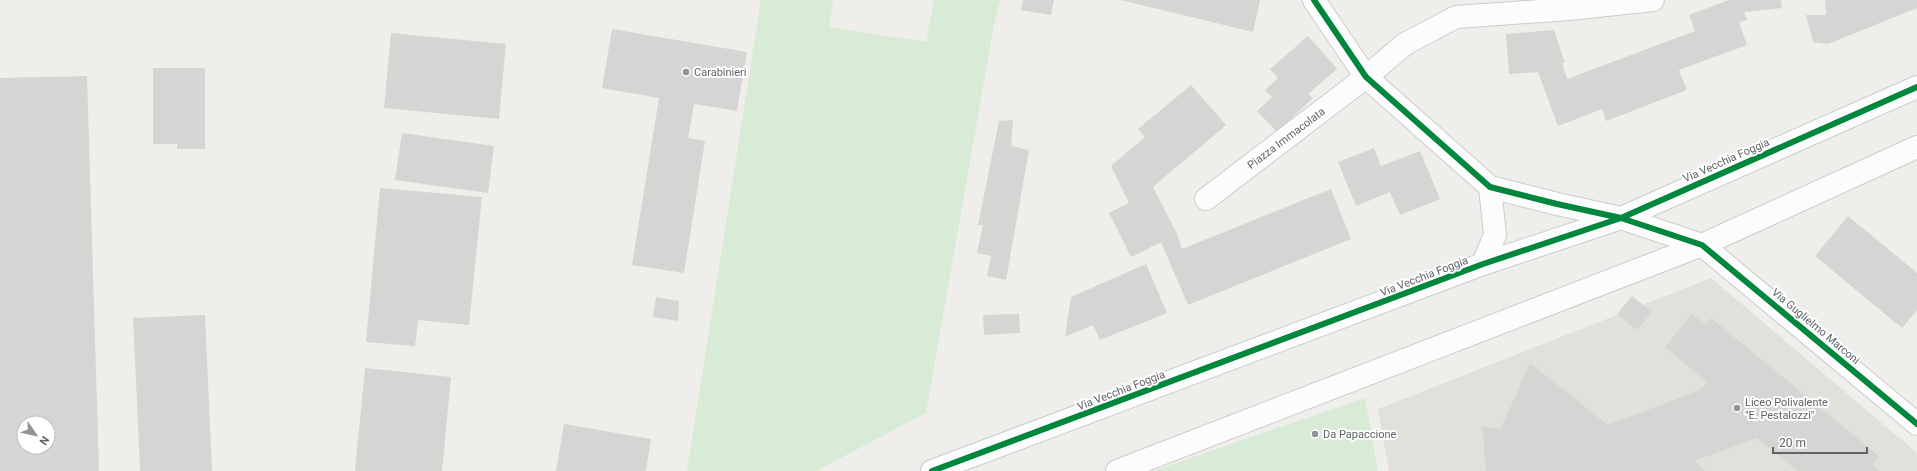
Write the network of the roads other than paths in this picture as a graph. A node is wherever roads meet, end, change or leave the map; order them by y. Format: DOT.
graph roads {
  1 [pos="1314,0"];
  2 [pos="1653,0"];
  3 [pos="1366,77"];
  4 [pos="1917,87"];
  5 [pos="1917,147"];
  6 [pos="1490,187"];
  7 [pos="1206,199"];
  8 [pos="1621,218"];
  9 [pos="1702,245"];
  10 [pos="1483,264"];
  11 [pos="1917,424"];
  12 [pos="932,471"];
  13 [pos="1117,471"];
  1 -- 3 [label="street"];
  2 -- 3 [label="street, Piazza Immacolata"];
  3 -- 6 [label="street"];
  3 -- 7 [label="street, Piazza Immacolata"];
  4 -- 8 [label="street, Via Vecchia Foggia"];
  5 -- 9 [label="street"];
  6 -- 8 [label="street"];
  6 -- 10 [label="street"];
  8 -- 9 [label="street"];
  8 -- 10 [label="street, Via Vecchia Foggia"];
  9 -- 11 [label="street, Via Guglielmo Marconi"];
  9 -- 13 [label="street"];
  10 -- 12 [label="street, Via Vecchia Foggia"];
}
